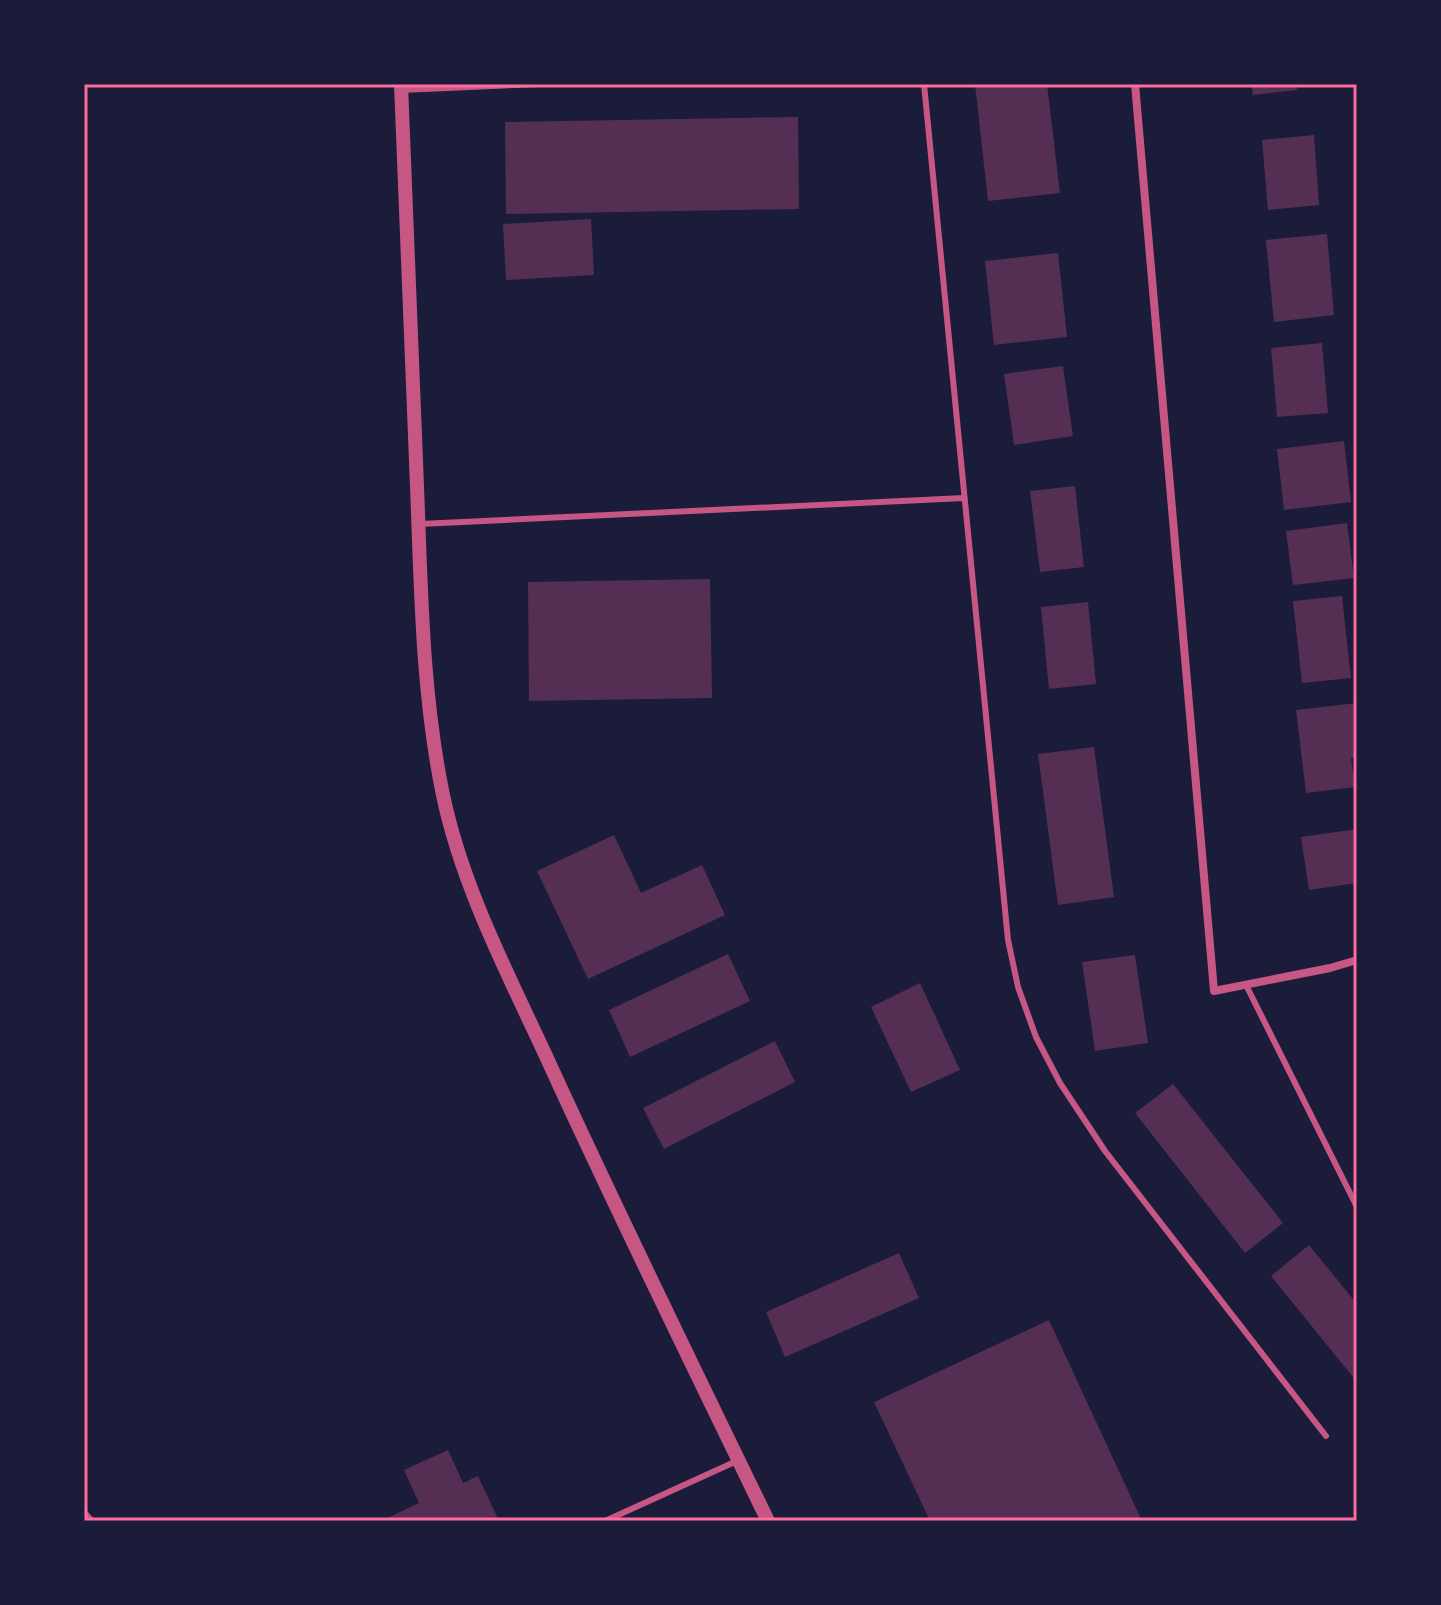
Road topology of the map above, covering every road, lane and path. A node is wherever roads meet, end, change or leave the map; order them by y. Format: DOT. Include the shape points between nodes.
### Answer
graph roads {
  1 [pos="538,84"];
  2 [pos="924,84"];
  3 [pos="1135,84"];
  4 [pos="401,87"];
  5 [pos="964,498"];
  6 [pos="418,524"];
  7 [pos="1357,960"];
  8 [pos="1246,985"];
  9 [pos="1357,1207"];
  10 [pos="1326,1436"];
  11 [pos="739,1460"];
  12 [pos="84,1512"];
  13 [pos="92,1521"];
  14 [pos="605,1521"];
  15 [pos="768,1521"];
  1 -- 4 [label="lane"];
  2 -- 5 [label="lane"];
  3 -- 8 [label="street" via="1214,991"];
  4 -- 6 [label="street"];
  5 -- 6 [label="lane"];
  5 -- 10 [label="lane" via="1008,940 1036,1037 1105,1151"];
  6 -- 11 [label="street" via="426,673 443,796 457,846 557,1081"];
  7 -- 8 [label="street"];
  8 -- 9 [label="lane"];
  11 -- 14 [label="lane"];
  11 -- 15 [label="street"];
  12 -- 13 [label="lane"];
}
